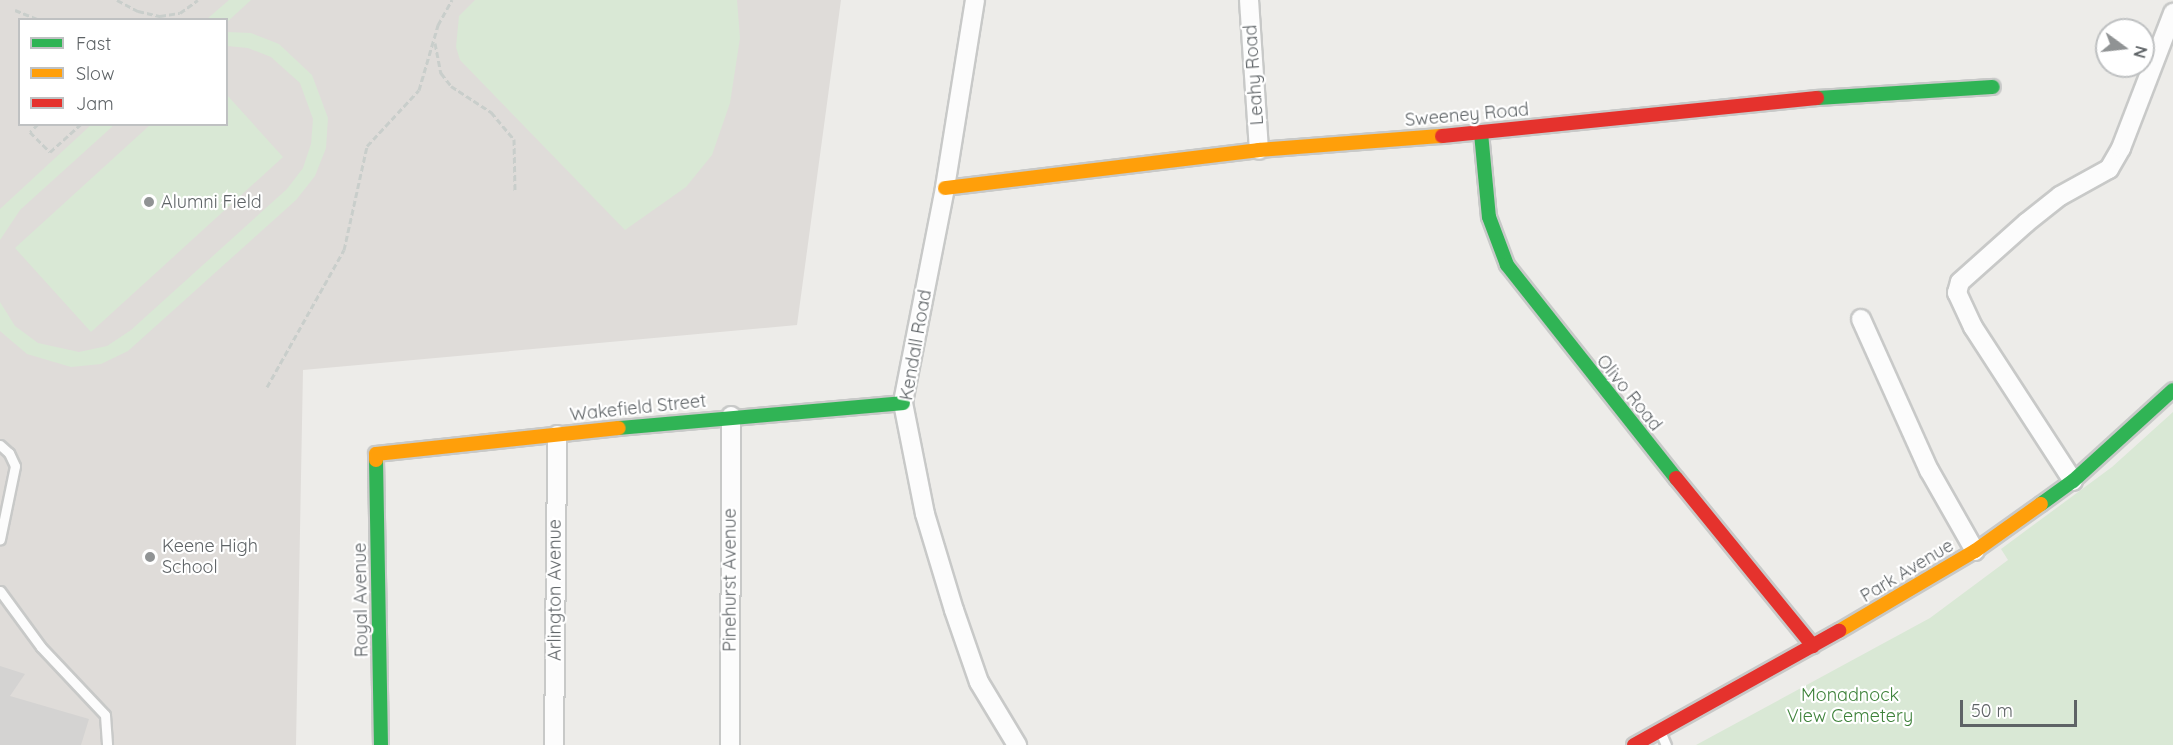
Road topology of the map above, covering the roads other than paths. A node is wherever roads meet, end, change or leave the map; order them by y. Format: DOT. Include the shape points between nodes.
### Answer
graph roads {
  1 [pos="975,0"];
  2 [pos="1249,0"];
  3 [pos="2173,13"];
  4 [pos="1993,87"];
  5 [pos="1480,133"];
  6 [pos="1260,150"];
  7 [pos="945,188"];
  8 [pos="1861,319"];
  9 [pos="2173,390"];
  10 [pos="903,403"];
  11 [pos="731,416"];
  12 [pos="556,435"];
  13 [pos="0,445"];
  14 [pos="376,454"];
  15 [pos="2073,481"];
  16 [pos="0,539"];
  17 [pos="1975,551"];
  18 [pos="0,591"];
  19 [pos="1813,646"];
  20 [pos="1660,730"];
  21 [pos="107,745"];
  22 [pos="381,745"];
  23 [pos="554,745"];
  24 [pos="730,745"];
  25 [pos="1017,745"];
  26 [pos="1634,745"];
  27 [pos="1666,745"];
  1 -- 7 [label="street, Kendall Road"];
  2 -- 6 [label="street, Leahy Road"];
  3 -- 15 [label="street" via="2121,148 2109,169 2060,196 2026,223 1960,282 1957,293 1973,327"];
  4 -- 5 [label="street, Sweeney Road" via="1884,91"];
  5 -- 6 [label="street, Sweeney Road"];
  5 -- 19 [label="street, Olivo Road" via="1489,217 1508,265 1621,412"];
  6 -- 7 [label="street, Sweeney Road"];
  7 -- 10 [label="street, Kendall Road"];
  8 -- 17 [label="street" via="1913,439"];
  9 -- 15 [label="street, Park Avenue"];
  10 -- 11 [label="street, Wakefield Street"];
  10 -- 25 [label="street, Kendall Road" via="925,514 954,610 979,682"];
  11 -- 12 [label="street, Wakefield Street"];
  11 -- 24 [label="street, Pinehurst Avenue"];
  12 -- 14 [label="street, Wakefield Street"];
  12 -- 23 [label="street, Arlington Avenue"];
  13 -- 16 [label="lane" via="15,466"];
  14 -- 22 [label="street, Royal Avenue"];
  15 -- 17 [label="street, Park Avenue"];
  17 -- 19 [label="street, Park Avenue"];
  18 -- 21 [label="lane" via="41,647 105,715"];
  19 -- 20 [label="street, Park Avenue"];
  20 -- 26 [label="street, Park Avenue"];
  20 -- 27 [label="lane"];
}
